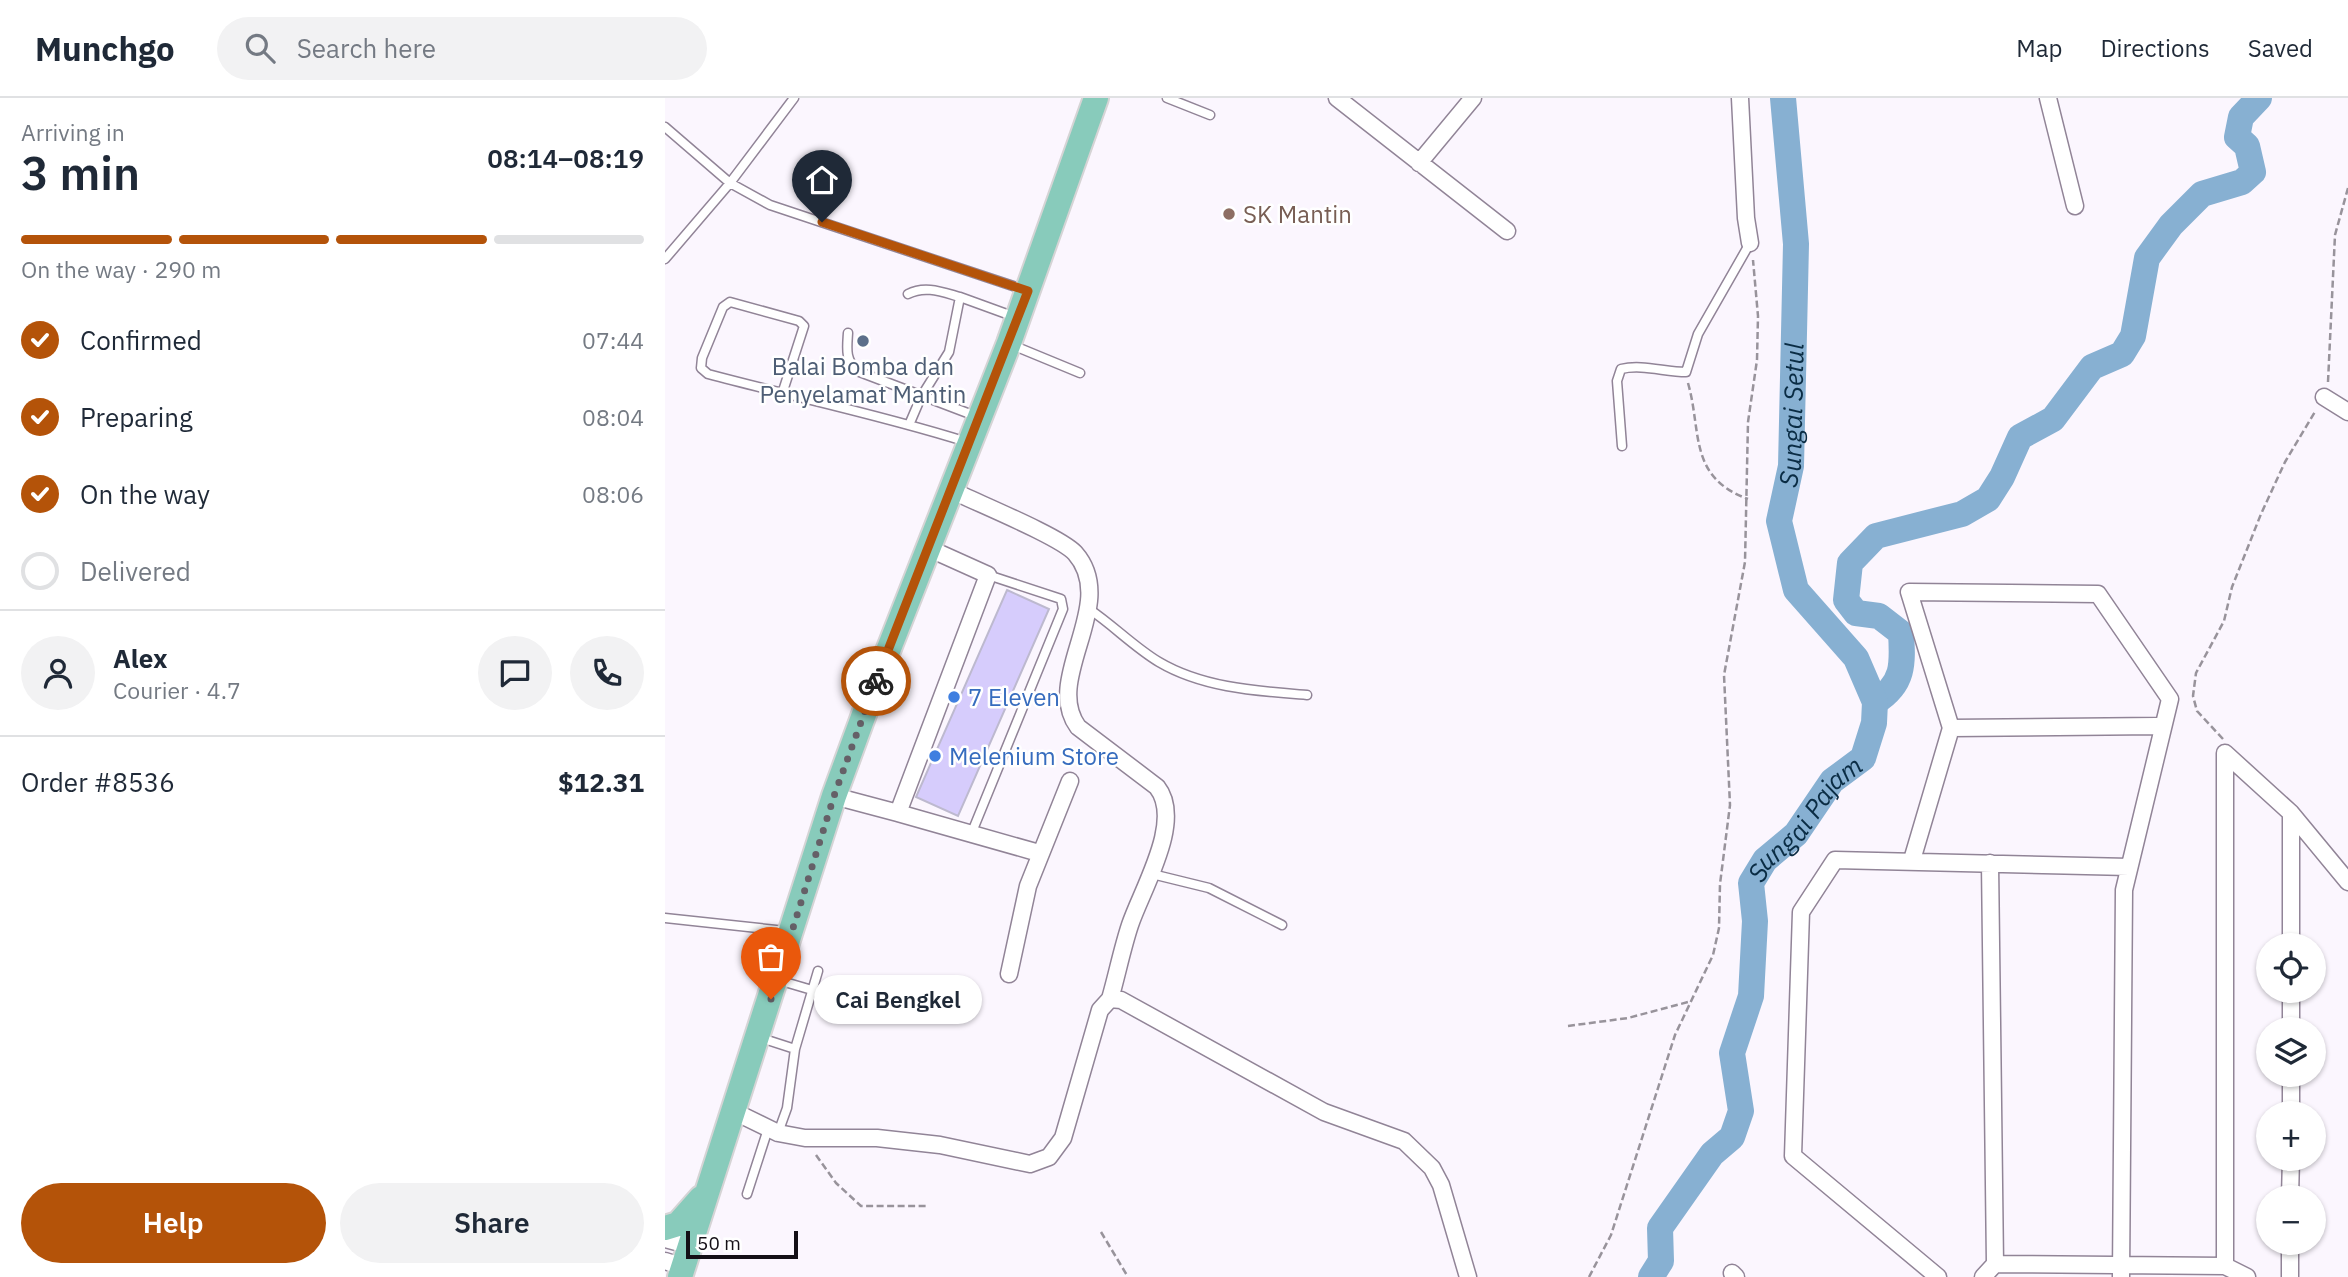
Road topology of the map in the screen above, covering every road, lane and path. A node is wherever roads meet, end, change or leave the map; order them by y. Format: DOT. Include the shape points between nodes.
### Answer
graph roads {
  1 [pos="794,98"];
  2 [pos="1096,98"];
  3 [pos="1167,98"];
  4 [pos="1337,98"];
  5 [pos="1473,98"];
  6 [pos="1741,98"];
  7 [pos="2047,98"];
  8 [pos="1210,115"];
  9 [pos="665,127"];
  10 [pos="1419,163"];
  11 [pos="730,183"];
  12 [pos="2348,188"];
  13 [pos="2075,206"];
  14 [pos="1507,231"];
  15 [pos="1750,243"];
  16 [pos="665,259"];
  17 [pos="1028,291"];
  18 [pos="908,294"];
  19 [pos="960,297"];
  20 [pos="1018,318"];
  21 [pos="848,333"];
  22 [pos="1009,343"];
  23 [pos="1686,372"];
  24 [pos="1080,373"];
  25 [pos="782,394"];
  26 [pos="921,397"];
  27 [pos="2324,397"];
  28 [pos="2348,412"];
  29 [pos="980,418"];
  30 [pos="909,425"];
  31 [pos="970,443"];
  32 [pos="1622,446"];
  33 [pos="951,490"];
  34 [pos="1748,499"];
  35 [pos="927,548"];
  36 [pos="988,575"];
  37 [pos="1089,609"];
  38 [pos="1307,695"];
  39 [pos="2157,726"];
  40 [pos="1951,729"];
  41 [pos="2225,753"];
  42 [pos="1070,781"];
  43 [pos="834,796"];
  44 [pos="898,813"];
  45 [pos="2291,813"];
  46 [pos="972,832"];
  47 [pos="1039,853"];
  48 [pos="1912,860"];
  49 [pos="1990,863"];
  50 [pos="2129,867"];
  51 [pos="1152,874"];
  52 [pos="2348,882"];
  53 [pos="665,918"];
  54 [pos="1282,925"];
  55 [pos="793,932"];
  56 [pos="2291,933"];
  57 [pos="818,971"];
  58 [pos="1009,974"];
  59 [pos="778,979"];
  60 [pos="812,990"];
  61 [pos="1110,999"];
  62 [pos="1688,1002"];
  63 [pos="1568,1026"];
  64 [pos="759,1038"];
  65 [pos="795,1049"];
  66 [pos="734,1112"];
  67 [pos="773,1131"];
  68 [pos="805,1138"];
  69 [pos="707,1194"];
  70 [pos="747,1194"];
  71 [pos="929,1206"];
  72 [pos="665,1228"];
  73 [pos="1101,1232"];
  74 [pos="665,1239"];
  75 [pos="2290,1255"];
  76 [pos="680,1263"];
  77 [pos="1995,1264"];
  78 [pos="2225,1266"];
  79 [pos="2121,1271"];
  80 [pos="1128,1277"];
  81 [pos="1468,1277"];
  82 [pos="1589,1277"];
  83 [pos="1938,1277"];
  84 [pos="1983,1277"];
  85 [pos="2247,1277"];
  86 [pos="2290,1277"];
  1 -- 11 [label="lane"];
  2 -- 17 [label="main road"];
  3 -- 8 [label="lane"];
  4 -- 10 [label="street"];
  5 -- 10 [label="street"];
  6 -- 15 [label="street"];
  7 -- 13 [label="street"];
  9 -- 11 [label="lane"];
  10 -- 14 [label="street"];
  11 -- 16 [label="lane"];
  11 -- 17 [label="lane" via="770,205"];
  12 -- 27 [label="path" via="2335,235 2331,368"];
  15 -- 23 [label="lane" via="1698,334"];
  15 -- 34 [label="path" via="1758,316 1748,422"];
  17 -- 20 [label="main road"];
  18 -- 19 [label="lane" via="931,289"];
  19 -- 20 [label="lane"];
  19 -- 26 [label="lane" via="950,352"];
  20 -- 22 [label="main road"];
  21 -- 26 [label="lane" via="849,363 857,371"];
  22 -- 24 [label="lane"];
  22 -- 29 [label="main road"];
  23 -- 32 [label="lane" via="1635,365 1621,369"];
  23 -- 34 [label="path" via="1698,452 1709,473"];
  25 -- 25 [label="lane" via="708,374 701,368 723,307 730,302 804,326"];
  25 -- 30 [label="lane"];
  26 -- 29 [label="lane"];
  26 -- 30 [label="lane"];
  27 -- 28 [label="street"];
  27 -- 41 [label="path" via="2280,472 2232,587 2224,621 2196,673 2194,704 2222,737"];
  29 -- 31 [label="main road"];
  30 -- 31 [label="lane"];
  31 -- 33 [label="main road"];
  33 -- 35 [label="main road"];
  33 -- 37 [label="street" via="1074,553 1083,568"];
  34 -- 62 [label="path" via="1745,562 1724,675 1730,805 1719,928 1713,955"];
  35 -- 36 [label="street"];
  35 -- 43 [label="main road"];
  36 -- 44 [label="street"];
  36 -- 46 [label="lane" via="1061,599 1063,609"];
  37 -- 38 [label="lane" via="1160,663 1189,675 1254,691"];
  37 -- 51 [label="street" via="1068,683 1070,715 1078,727 1166,797 1168,811"];
  39 -- 40 [label="street"];
  40 -- 48 [label="street"];
  40 -- 50 [label="street" via="1909,592 2098,594 2170,699"];
  41 -- 45 [label="street"];
  41 -- 78 [label="street"];
  42 -- 47 [label="street"];
  43 -- 44 [label="street"];
  43 -- 55 [label="main road"];
  44 -- 46 [label="street"];
  45 -- 52 [label="street"];
  45 -- 56 [label="street"];
  46 -- 47 [label="street"];
  47 -- 58 [label="street" via="1015,933"];
  48 -- 49 [label="street"];
  48 -- 83 [label="street" via="1835,860 1801,912 1793,1156"];
  49 -- 50 [label="street"];
  49 -- 77 [label="street"];
  50 -- 79 [label="street" via="2124,890"];
  51 -- 54 [label="lane" via="1209,888"];
  51 -- 61 [label="street" via="1130,926"];
  53 -- 55 [label="lane"];
  55 -- 59 [label="main road"];
  57 -- 60 [label="lane"];
  59 -- 60 [label="lane"];
  59 -- 64 [label="main road"];
  60 -- 65 [label="lane"];
  61 -- 68 [label="street" via="1100,1010 1063,1138 1049,1157 1030,1164 940,1145 877,1138"];
  61 -- 81 [label="street" via="1121,1000 1324,1112 1404,1141 1432,1168 1441,1185"];
  62 -- 63 [label="path" via="1628,1018"];
  62 -- 82 [label="path" via="1611,1235"];
  64 -- 65 [label="lane"];
  64 -- 66 [label="main road"];
  65 -- 67 [label="lane" via="787,1108"];
  66 -- 67 [label="street"];
  66 -- 69 [label="main road"];
  67 -- 68 [label="street"];
  67 -- 70 [label="lane"];
  68 -- 71 [label="path" via="836,1183 862,1206"];
  69 -- 72 [label="main road" via="678,1224"];
  69 -- 76 [label="main road"];
  73 -- 80 [label="path"];
  74 -- 76 [label="street"];
  75 -- 86 [label="street"];
  77 -- 79 [label="street"];
  77 -- 84 [label="street"];
  78 -- 79 [label="street"];
  78 -- 85 [label="street"];
}
